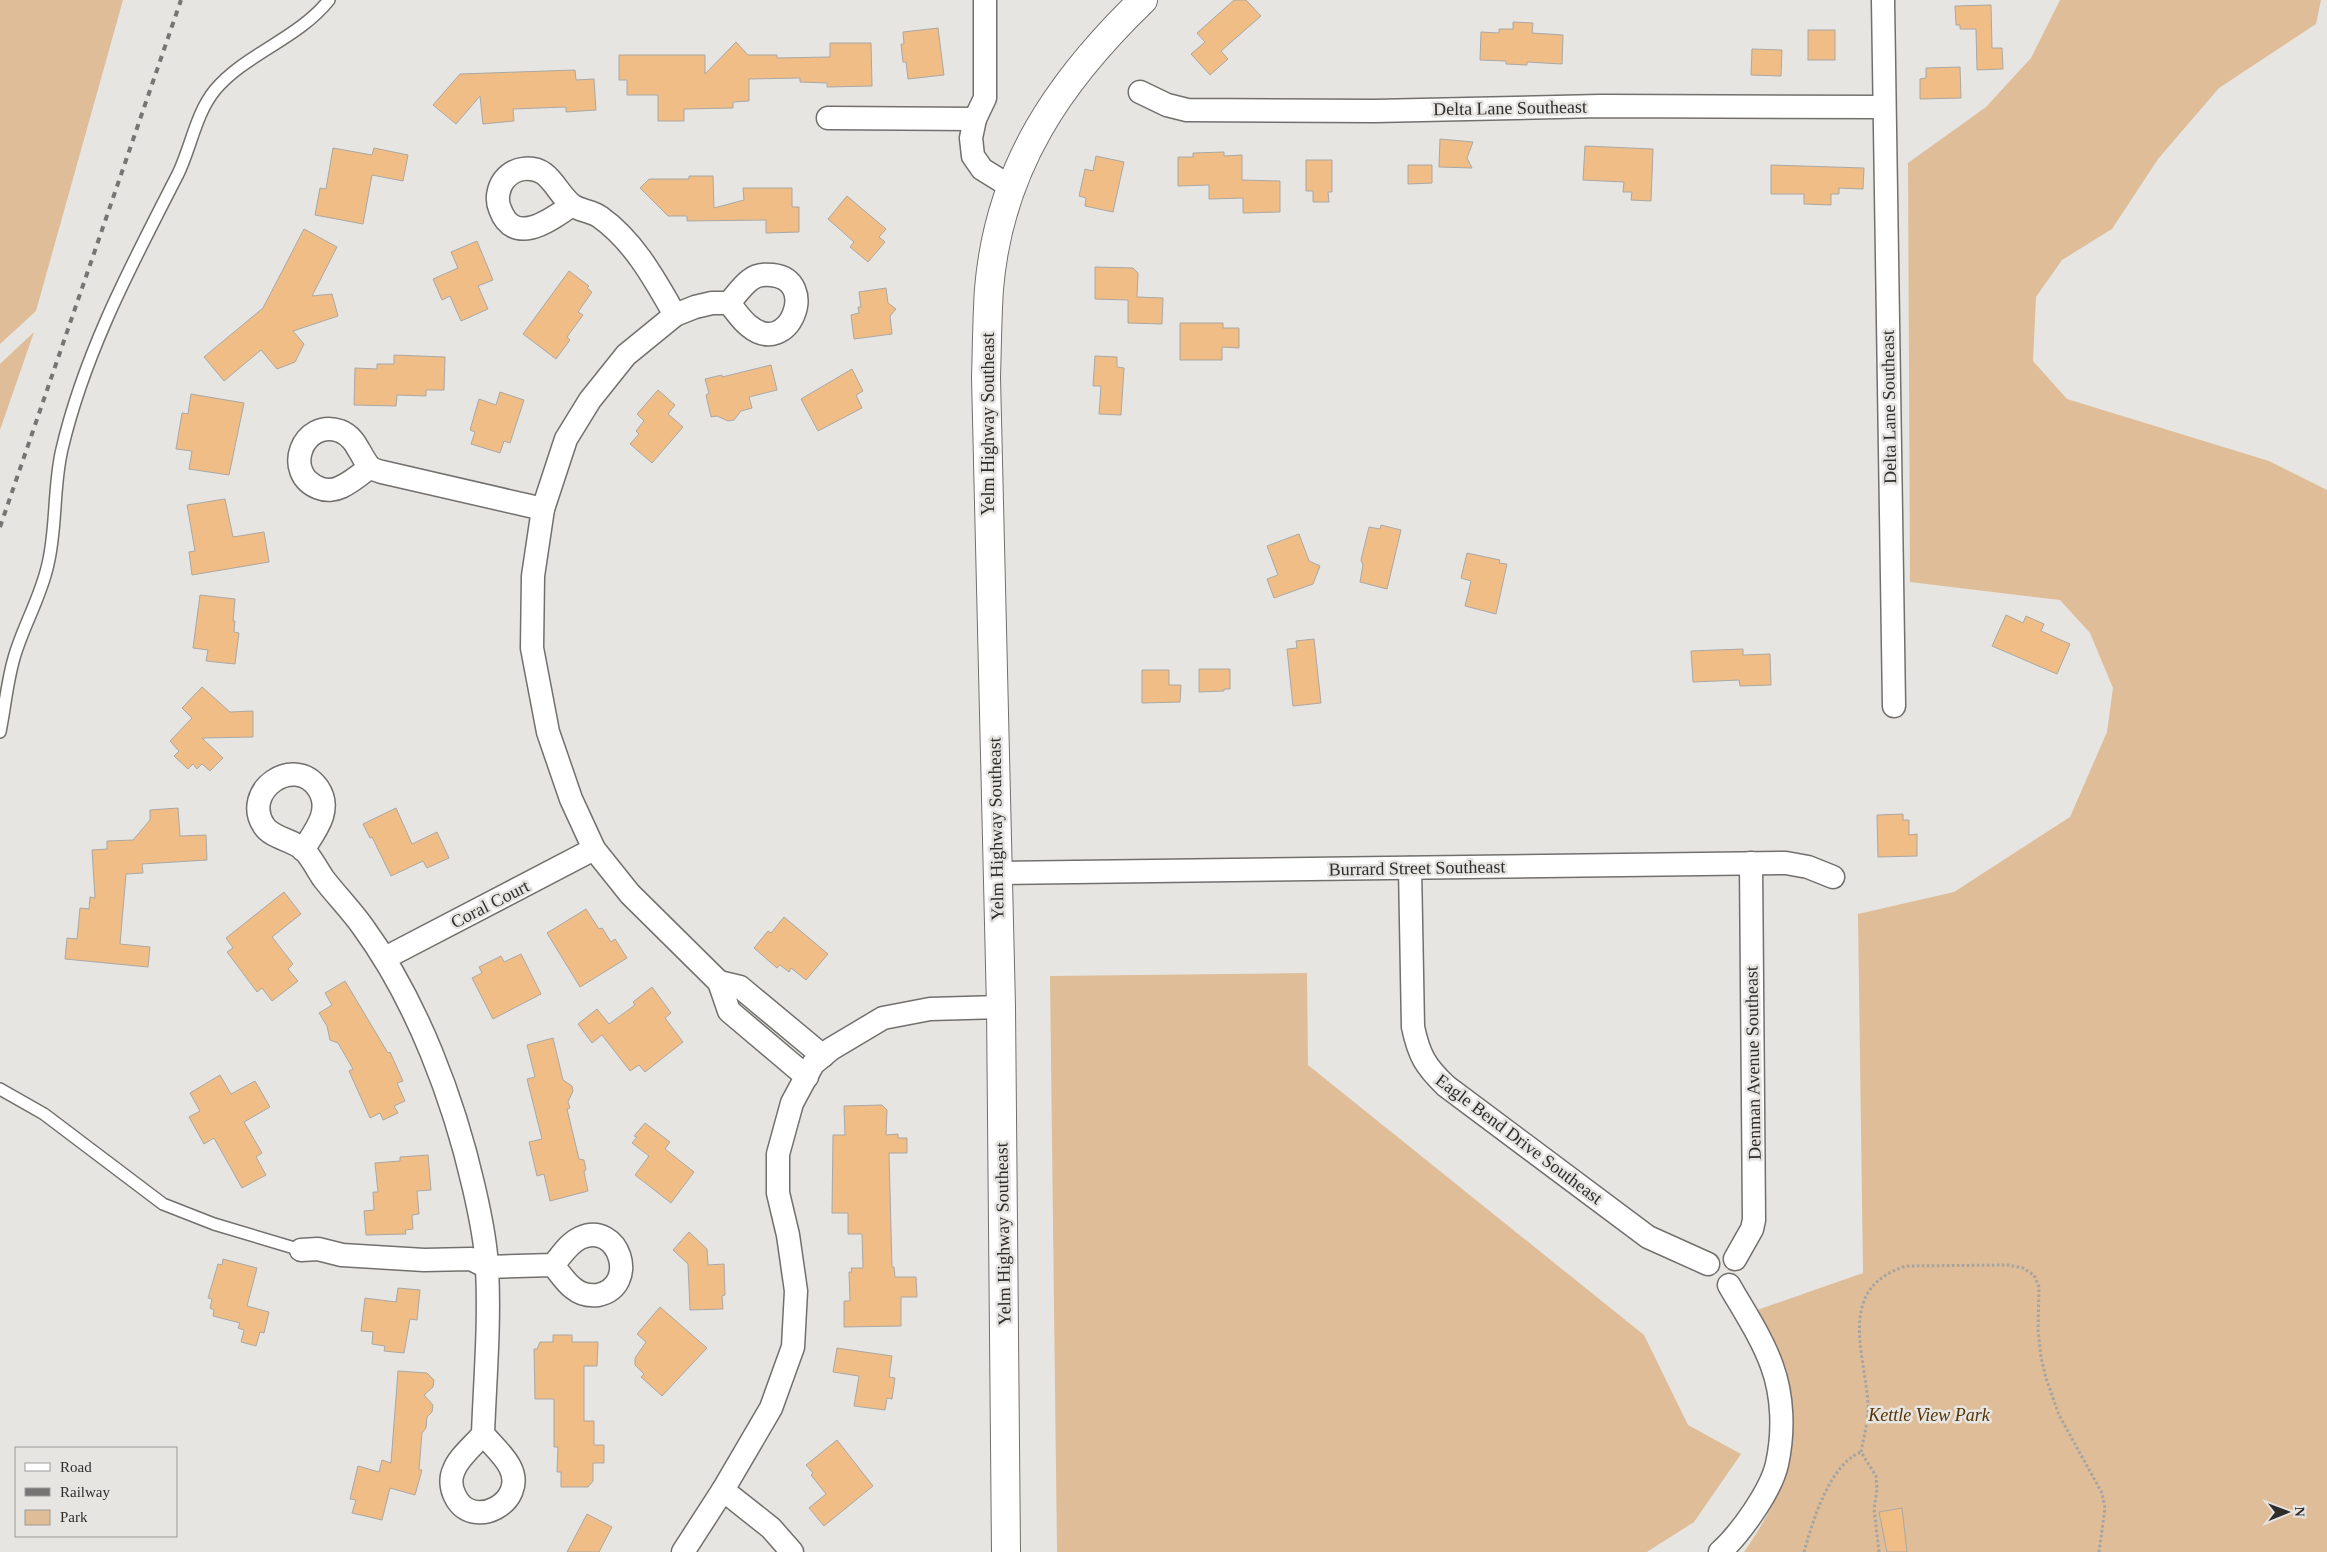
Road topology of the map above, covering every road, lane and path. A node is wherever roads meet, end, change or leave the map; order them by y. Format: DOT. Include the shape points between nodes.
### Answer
graph roads {
  1 [pos="329,0"];
  2 [pos="985,0"];
  3 [pos="1143,0"];
  4 [pos="1883,0"];
  5 [pos="1140,92"];
  6 [pos="1884,107"];
  7 [pos="828,118"];
  8 [pos="975,119"];
  9 [pos="1011,187"];
  10 [pos="572,205"];
  11 [pos="729,303"];
  12 [pos="675,316"];
  13 [pos="370,467"];
  14 [pos="543,509"];
  15 [pos="1894,706"];
  16 [pos="0,732"];
  17 [pos="594,849"];
  18 [pos="304,850"];
  19 [pos="1751,863"];
  20 [pos="1410,868"];
  21 [pos="998,873"];
  22 [pos="1833,878"];
  23 [pos="385,958"];
  24 [pos="719,982"];
  25 [pos="1001,1007"];
  26 [pos="823,1056"];
  27 [pos="807,1077"];
  28 [pos="0,1089"];
  29 [pos="301,1250"];
  30 [pos="1735,1259"];
  31 [pos="1708,1264"];
  32 [pos="553,1265"];
  33 [pos="487,1267"];
  34 [pos="1729,1286"];
  35 [pos="483,1434"];
  36 [pos="1860,1452"];
  37 [pos="724,1490"];
  38 [pos="683,1552"];
  39 [pos="792,1552"];
  40 [pos="1006,1552"];
  41 [pos="1720,1552"];
  42 [pos="1804,1552"];
  43 [pos="1879,1552"];
  44 [pos="2099,1552"];
  1 -- 16 [label="lane" via="307,22 236,71 215,91 202,113 180,170 114,301 76,398 62,447 48,567 14,658"];
  2 -- 8 [label="street" via="985,98"];
  3 -- 9 [label="main road, Yelm Highway Southeast" via="1105,37 1067,83 1024,154"];
  4 -- 6 [label="street, Delta Lane Southeast"];
  5 -- 6 [label="street, Delta Lane Southeast" via="1187,110"];
  6 -- 15 [label="street, Delta Lane Southeast"];
  7 -- 8 [label="street"];
  8 -- 9 [label="street" via="971,138 974,156 982,169"];
  9 -- 21 [label="main road, Yelm Highway Southeast" via="998,233 989,289 986,377"];
  10 -- 12 [label="street" via="599,216 624,239 654,278"];
  11 -- 12 [label="street" via="695,307"];
  12 -- 14 [label="street" via="626,355 590,400 566,440"];
  13 -- 14 [label="street"];
  14 -- 17 [label="street" via="533,576 532,648 548,732 571,799"];
  17 -- 23 [label="street, Coral Court"];
  17 -- 24 [label="street" via="630,894"];
  18 -- 23 [label="street"];
  19 -- 20 [label="street, Burrard Street Southeast"];
  19 -- 22 [label="street, Burrard Street Southeast" via="1798,865"];
  19 -- 30 [label="street, Denman Avenue Southeast" via="1754,1220"];
  20 -- 21 [label="street, Burrard Street Southeast"];
  20 -- 31 [label="street, Eagle Bend Drive Southeast" via="1413,1027 1417,1046 1428,1069 1446,1086 1648,1237"];
  21 -- 25 [label="main road, Yelm Highway Southeast"];
  23 -- 33 [label="street" via="447,1090 480,1212"];
  24 -- 26 [label="street" via="740,987"];
  24 -- 27 [label="street" via="729,1011"];
  25 -- 26 [label="street" via="930,1010 882,1018"];
  25 -- 40 [label="main road, Yelm Highway Southeast"];
  26 -- 27 [label="street"];
  27 -- 37 [label="street" via="792,1103 778,1154 778,1194 796,1291 793,1347 771,1408"];
  28 -- 29 [label="lane" via="44,1114 163,1204 214,1224"];
  29 -- 33 [label="street" via="424,1260 471,1258"];
  30 -- 31 [label="street" via="1724,1254 1712,1258"];
  30 -- 34 [label="street" via="1740,1271"];
  31 -- 34 [label="street" via="1711,1282"];
  32 -- 33 [label="street"];
  33 -- 35 [label="street"];
  34 -- 41 [label="street" via="1772,1365 1779,1387 1781,1424 1777,1465 1750,1518"];
  36 -- 42 [label="path" via="1843,1464 1826,1490"];
  36 -- 43 [label="path" via="1876,1476 1874,1509"];
  36 -- 44 [label="path" via="1867,1427 1868,1404 1858,1318 1866,1296 1877,1281 1890,1271 1906,1266 2008,1265 2023,1268 2034,1275 2039,1287 2041,1358 2052,1397 2059,1416 2102,1493 2105,1508"];
  37 -- 38 [label="street"];
  37 -- 39 [label="street" via="771,1528"];
}
